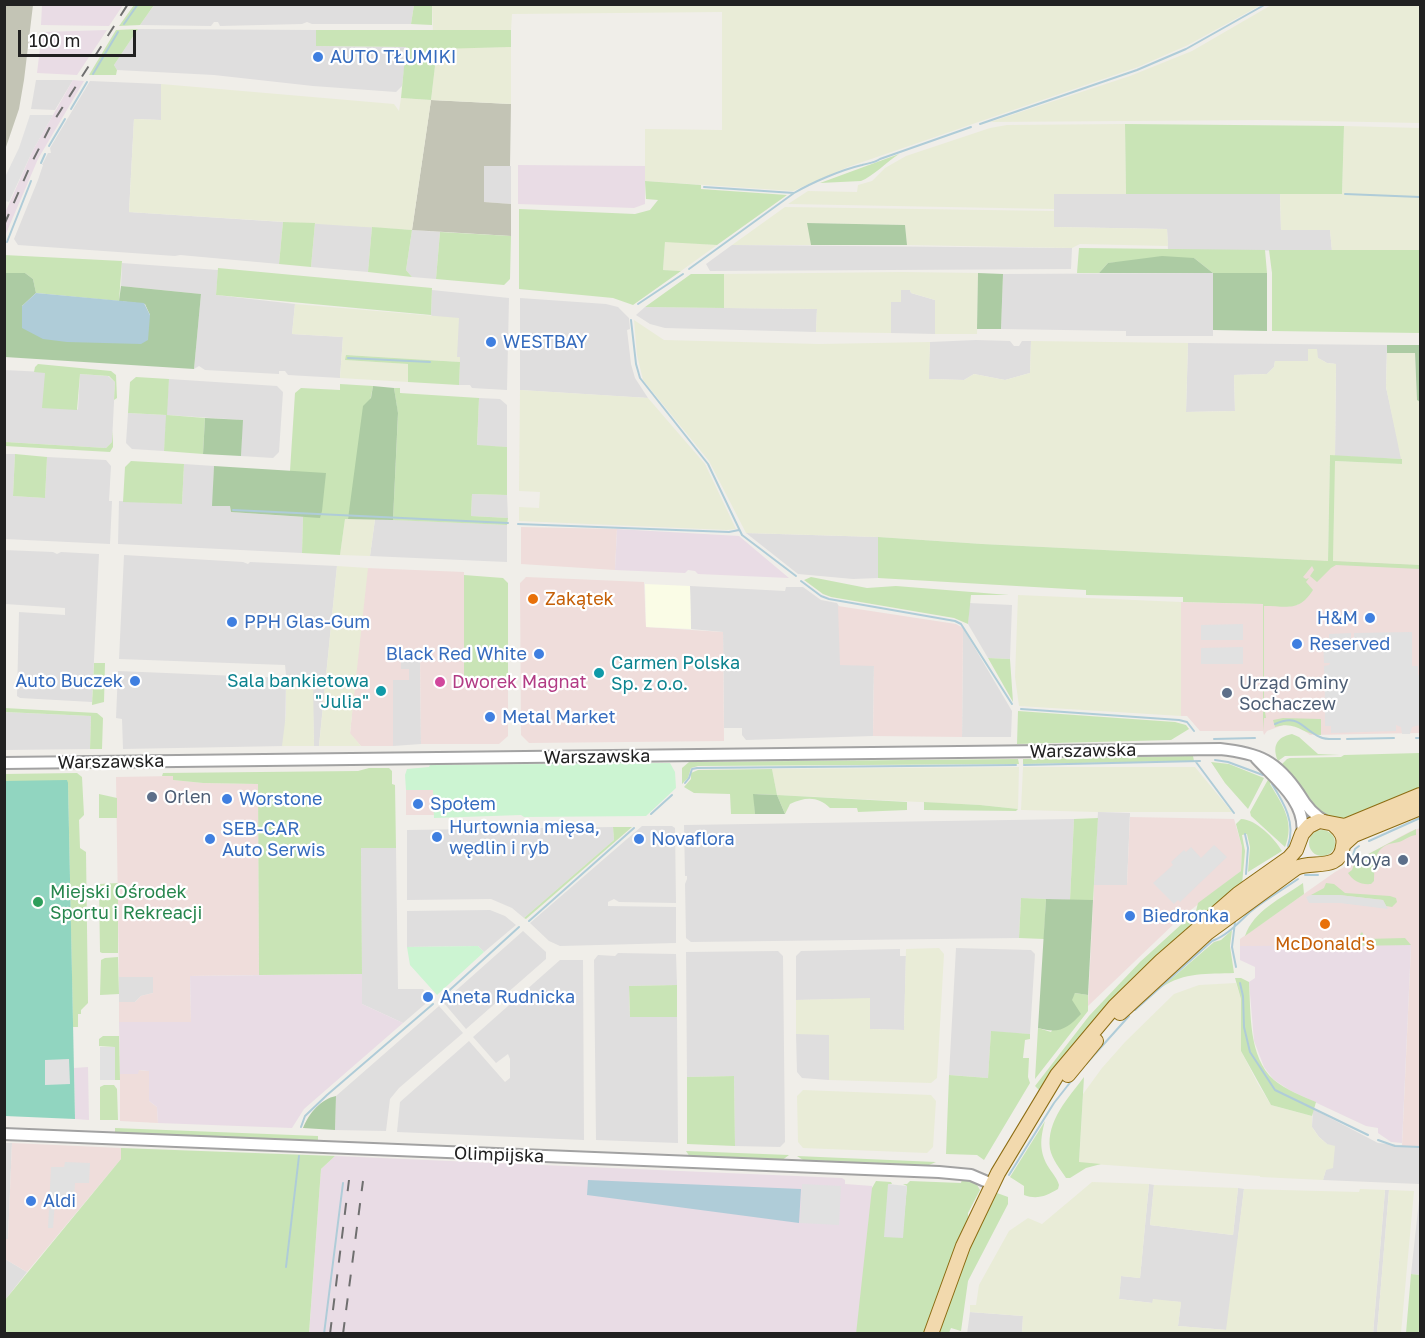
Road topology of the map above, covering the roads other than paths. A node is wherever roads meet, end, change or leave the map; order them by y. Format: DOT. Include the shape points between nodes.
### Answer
graph roads {
  1 [pos="1256,758"];
  2 [pos="4,763"];
  3 [pos="1420,795"];
  4 [pos="1420,808"];
  5 [pos="1330,823"];
  6 [pos="1301,838"];
  7 [pos="1344,844"];
  8 [pos="1316,864"];
  9 [pos="1045,1098"];
  10 [pos="4,1134"];
  11 [pos="992,1184"];
  12 [pos="931,1334"];
  1 -- 2 [label="street, Warszawska" via="1231,750 1190,750"];
  1 -- 5 [label="street, Warszawska" via="1277,766 1312,813"];
  1 -- 6 [label="street" via="1295,803 1302,819"];
  3 -- 5 [label="main road" via="1349,825"];
  4 -- 7 [label="main road" via="1354,835"];
  5 -- 6 [label="main road" via="1314,823"];
  5 -- 7 [label="main road" via="1342,833"];
  6 -- 8 [label="main road" via="1306,858"];
  6 -- 9 [label="main road" via="1289,858 1238,894 1136,984 1074,1052"];
  7 -- 8 [label="main road" via="1334,861"];
  8 -- 9 [label="main road" via="1296,868 1207,933 1124,1010"];
  9 -- 11 [label="main road"];
  10 -- 11 [label="street, Olimpijska" via="939,1172 971,1175"];
  11 -- 12 [label="main road" via="959,1254"];
}
